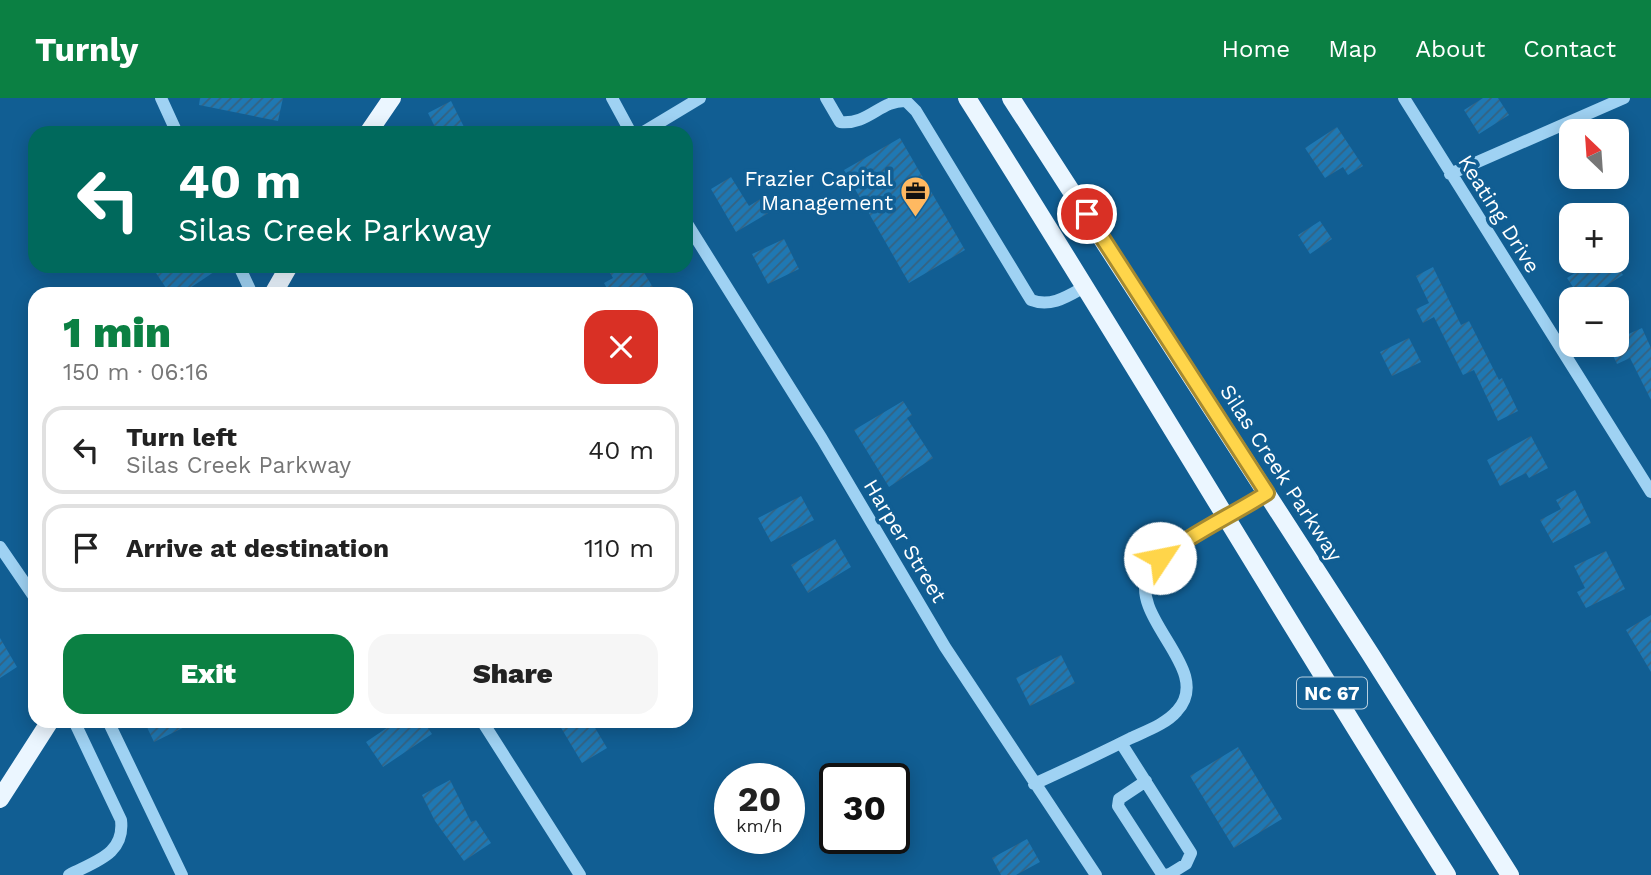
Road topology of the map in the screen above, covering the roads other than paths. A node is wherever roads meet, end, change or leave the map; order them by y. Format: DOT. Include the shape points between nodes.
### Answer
graph roads {
  1 [pos="161,98"];
  2 [pos="391,98"];
  3 [pos="612,98"];
  4 [pos="700,98"];
  5 [pos="825,98"];
  6 [pos="967,98"];
  7 [pos="1012,98"];
  8 [pos="1404,98"];
  9 [pos="1624,98"];
  10 [pos="174,126"];
  11 [pos="373,126"];
  12 [pos="627,126"];
  13 [pos="654,126"];
  14 [pos="1450,174"];
  15 [pos="693,233"];
  16 [pos="1086,286"];
  17 [pos="1651,492"];
  18 [pos="1267,493"];
  19 [pos="1225,519"];
  20 [pos="0,547"];
  21 [pos="28,588"];
  22 [pos="46,728"];
  23 [pos="77,728"];
  24 [pos="111,728"];
  25 [pos="486,728"];
  26 [pos="1121,743"];
  27 [pos="1146,781"];
  28 [pos="1034,784"];
  29 [pos="0,800"];
  30 [pos="69,875"];
  31 [pos="181,875"];
  32 [pos="580,875"];
  33 [pos="1096,875"];
  34 [pos="1168,875"];
  35 [pos="1447,875"];
  36 [pos="1510,875"];
  1 -- 10 [label="street"];
  2 -- 11 [label="main road"];
  3 -- 12 [label="street"];
  4 -- 13 [label="street"];
  5 -- 16 [label="street" via="840,122 855,123 897,100 906,100 1031,300 1040,304 1059,300"];
  6 -- 16 [label="main road, NC 67"];
  7 -- 18 [label="main road, Silas Creek Parkway / NC 67"];
  8 -- 14 [label="street, Keating Drive"];
  9 -- 14 [label="street"];
  14 -- 17 [label="street, Keating Drive"];
  15 -- 28 [label="street, Harper Street"];
  16 -- 19 [label="main road, NC 67"];
  18 -- 19 [label="street"];
  18 -- 36 [label="main road, Silas Creek Parkway / NC 67"];
  19 -- 26 [label="street" via="1180,542 1147,574 1150,612 1179,661 1186,695 1178,711"];
  19 -- 35 [label="main road, NC 67"];
  20 -- 21 [label="street"];
  22 -- 29 [label="main road"];
  23 -- 30 [label="street" via="121,820 123,835 114,849"];
  24 -- 31 [label="street"];
  25 -- 32 [label="street"];
  26 -- 27 [label="street"];
  26 -- 28 [label="street"];
  27 -- 34 [label="street" via="1191,853 1186,864"];
  27 -- 34 [label="street" via="1119,800 1118,806 1162,874"];
  28 -- 33 [label="street, Harper Street"];
}
